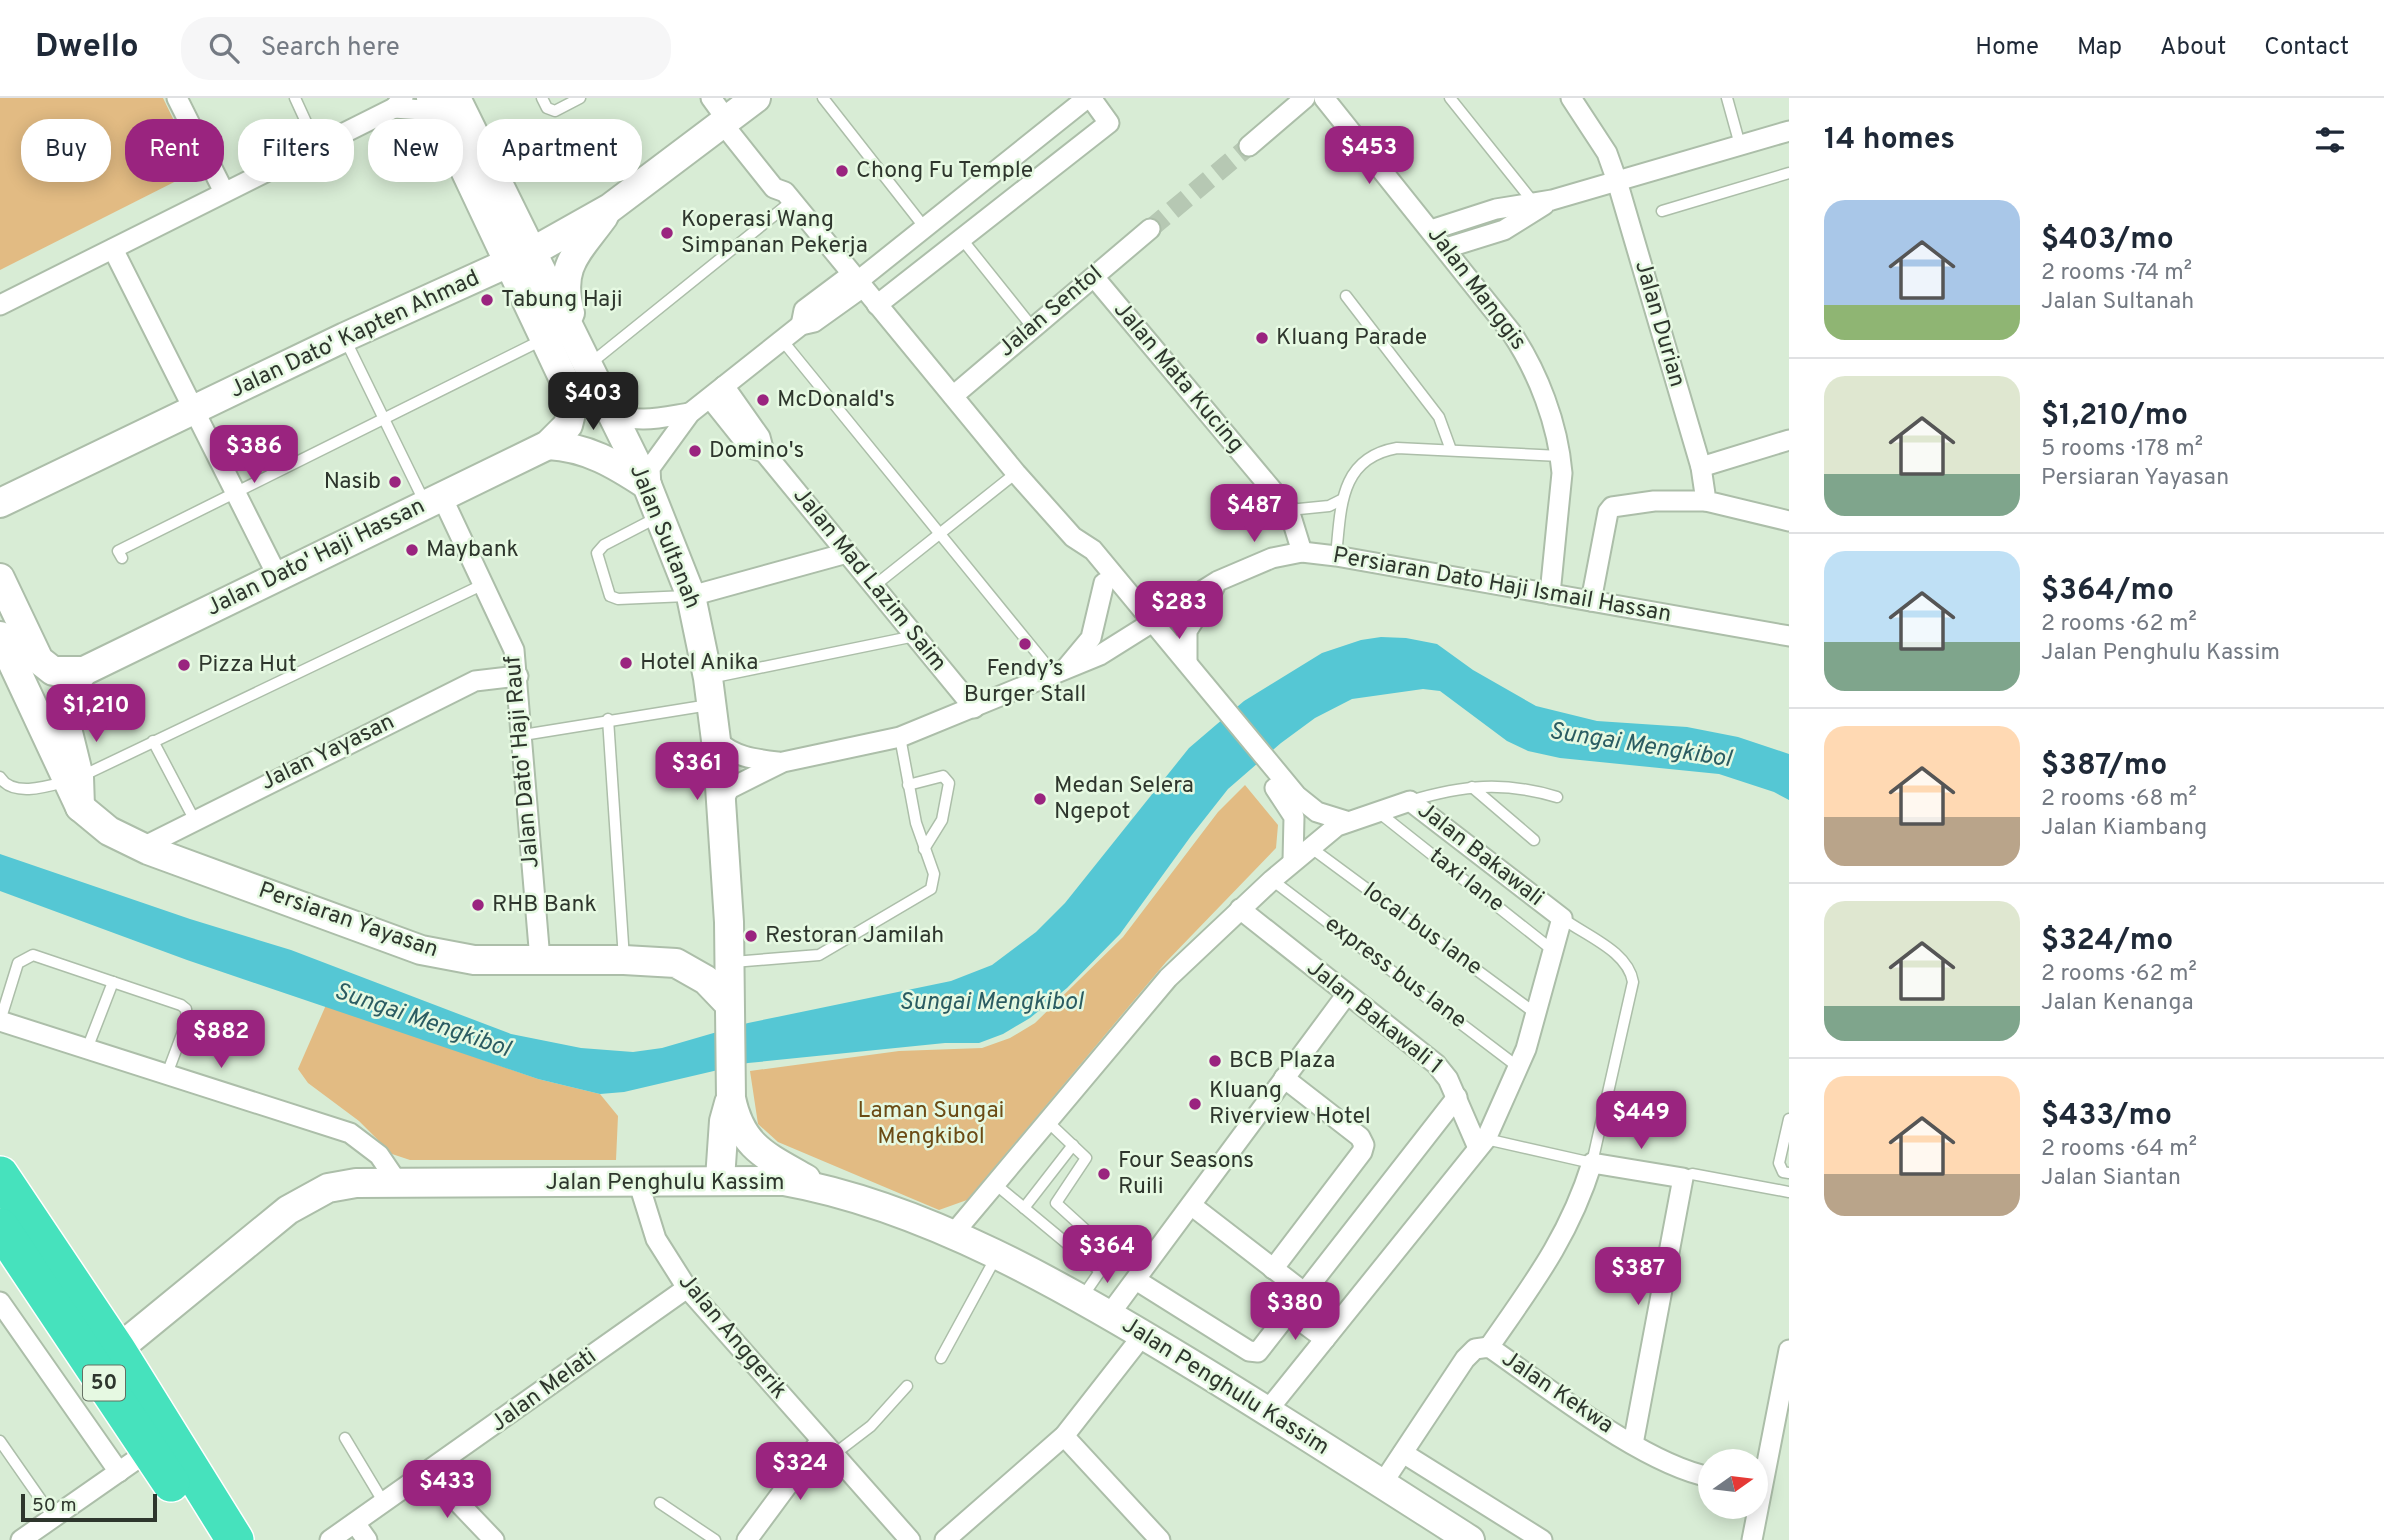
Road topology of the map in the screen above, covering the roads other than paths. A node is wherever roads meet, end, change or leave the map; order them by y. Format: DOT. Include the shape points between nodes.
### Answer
graph roads {
  1 [pos="177,98"];
  2 [pos="295,98"];
  3 [pos="541,98"];
  4 [pos="580,98"];
  5 [pos="756,98"];
  6 [pos="824,98"];
  7 [pos="1089,98"];
  8 [pos="1305,98"];
  9 [pos="1324,98"];
  10 [pos="1450,98"];
  11 [pos="1571,98"];
  12 [pos="1727,98"];
  13 [pos="445,102"];
  14 [pos="398,103"];
  15 [pos="724,115"];
  16 [pos="305,119"];
  17 [pos="354,126"];
  18 [pos="1789,131"];
  19 [pos="1741,145"];
  20 [pos="1249,146"];
  21 [pos="1789,173"];
  22 [pos="1617,181"];
  23 [pos="244,182"];
  24 [pos="224,192"];
  25 [pos="788,196"];
  26 [pos="1543,201"];
  27 [pos="610,208"];
  28 [pos="1662,212"];
  29 [pos="925,228"];
  30 [pos="1150,229"];
  31 [pos="1431,230"];
  32 [pos="961,239"];
  33 [pos="1446,248"];
  34 [pos="113,249"];
  35 [pos="520,258"];
  36 [pos="1094,277"];
  37 [pos="858,281"];
  38 [pos="1346,296"];
  39 [pos="877,304"];
  40 [pos="0,305"];
  41 [pos="1033,328"];
  42 [pos="345,337"];
  43 [pos="546,338"];
  44 [pos="782,340"];
  45 [pos="584,359"];
  46 [pos="717,392"];
  47 [pos="953,396"];
  48 [pos="194,411"];
  49 [pos="611,412"];
  50 [pos="690,413"];
  51 [pos="383,420"];
  52 [pos="1789,440"];
  53 [pos="548,445"];
  54 [pos="1451,450"];
  55 [pos="1561,456"];
  56 [pos="1701,467"];
  57 [pos="1016,473"];
  58 [pos="236,494"];
  59 [pos="653,500"];
  60 [pos="1341,500"];
  61 [pos="434,501"];
  62 [pos="1706,501"];
  63 [pos="4,504"];
  64 [pos="1289,510"];
  65 [pos="1789,521"];
  66 [pos="939,536"];
  67 [pos="1073,537"];
  68 [pos="1302,552"];
  69 [pos="847,553"];
  70 [pos="1336,556"];
  71 [pos="121,558"];
  72 [pos="278,577"];
  73 [pos="0,578"];
  74 [pos="1218,581"];
  75 [pos="1104,583"];
  76 [pos="484,584"];
  77 [pos="874,586"];
  78 [pos="1550,594"];
  79 [pos="691,596"];
  80 [pos="1591,601"];
  81 [pos="1148,626"];
  82 [pos="0,636"];
  83 [pos="915,636"];
  84 [pos="1789,636"];
  85 [pos="1188,670"];
  86 [pos="84,671"];
  87 [pos="1060,672"];
  88 [pos="518,676"];
  89 [pos="709,692"];
  90 [pos="974,708"];
  91 [pos="608,719"];
  92 [pos="523,735"];
  93 [pos="901,737"];
  94 [pos="716,740"];
  95 [pos="153,741"];
  96 [pos="783,762"];
  97 [pos="0,777"];
  98 [pos="74,779"];
  99 [pos="908,785"];
  100 [pos="1472,788"];
  101 [pos="1557,797"];
  102 [pos="1292,800"];
  103 [pos="1410,801"];
  104 [pos="722,803"];
  105 [pos="1377,811"];
  106 [pos="194,819"];
  107 [pos="1346,821"];
  108 [pos="1534,841"];
  109 [pos="143,847"];
  110 [pos="1309,847"];
  111 [pos="924,849"];
  112 [pos="1293,861"];
  113 [pos="1272,880"];
  114 [pos="1240,909"];
  115 [pos="1562,918"];
  116 [pos="729,922"];
  117 [pos="1555,952"];
  118 [pos="540,960"];
  119 [pos="624,960"];
  120 [pos="729,962"];
  121 [pos="676,963"];
  122 [pos="113,982"];
  123 [pos="1347,994"];
  124 [pos="729,1004"];
  125 [pos="1535,1013"];
  126 [pos="0,1021"];
  127 [pos="87,1049"];
  128 [pos="1518,1067"];
  129 [pos="167,1074"];
  130 [pos="1284,1078"];
  131 [pos="1457,1097"];
  132 [pos="731,1098"];
  133 [pos="1789,1119"];
  134 [pos="1047,1120"];
  135 [pos="1482,1144"];
  136 [pos="1073,1145"];
  137 [pos="1592,1163"];
  138 [pos="1789,1173"];
  139 [pos="0,1175"];
  140 [pos="1683,1178"];
  141 [pos="720,1179"];
  142 [pos="638,1181"];
  143 [pos="398,1183"];
  144 [pos="994,1183"];
  145 [pos="820,1188"];
  146 [pos="1789,1192"];
  147 [pos="1191,1205"];
  148 [pos="1024,1208"];
  149 [pos="0,1227"];
  150 [pos="953,1234"];
  151 [pos="996,1256"];
  152 [pos="1273,1269"];
  153 [pos="1100,1271"];
  154 [pos="1136,1280"];
  155 [pos="687,1288"];
  156 [pos="1305,1293"];
  157 [pos="1081,1299"];
  158 [pos="0,1302"];
  159 [pos="1290,1313"];
  160 [pos="1109,1315"];
  161 [pos="1143,1335"];
  162 [pos="1325,1339"];
  163 [pos="1489,1348"];
  164 [pos="117,1350"];
  165 [pos="1789,1350"];
  166 [pos="941,1358"];
  167 [pos="907,1386"];
  168 [pos="1267,1411"];
  169 [pos="1064,1436"];
  170 [pos="345,1438"];
  171 [pos="0,1441"];
  172 [pos="1633,1444"];
  173 [pos="827,1448"];
  174 [pos="1767,1449"];
  175 [pos="149,1450"];
  176 [pos="1403,1453"];
  177 [pos="119,1472"];
  178 [pos="429,1472"];
  179 [pos="1698,1475"];
  180 [pos="1382,1484"];
  181 [pos="384,1503"];
  182 [pos="660,1503"];
  183 [pos="53,1517"];
  184 [pos="1755,1519"];
  185 [pos="355,1523"];
  186 [pos="21,1540"];
  187 [pos="207,1540"];
  188 [pos="235,1540"];
  189 [pos="330,1540"];
  190 [pos="367,1540"];
  191 [pos="494,1540"];
  192 [pos="715,1540"];
  193 [pos="747,1540"];
  194 [pos="910,1540"];
  195 [pos="945,1540"];
  196 [pos="1160,1540"];
  197 [pos="1470,1540"];
  198 [pos="1542,1540"];
  199 [pos="1752,1540"];
  1 -- 24 [label="street"];
  2 -- 16 [label="lane"];
  3 -- 4 [label="lane" via="555,111"];
  5 -- 15 [label="street"];
  6 -- 29 [label="lane"];
  7 -- 29 [label="street"];
  7 -- 32 [label="street" via="1109,122"];
  8 -- 20 [label="street"];
  9 -- 31 [label="street, Jalan Manggis"];
  10 -- 26 [label="lane"];
  11 -- 22 [label="street, Jalan Durian" via="1607,153"];
  12 -- 19 [label="lane"];
  13 -- 14 [label="street"];
  13 -- 35 [label="street, Jalan Sultanah"];
  14 -- 17 [label="street"];
  15 -- 25 [label="street" via="782,178"];
  15 -- 27 [label="street"];
  18 -- 19 [label="street"];
  19 -- 22 [label="street"];
  21 -- 28 [label="lane"];
  22 -- 26 [label="street"];
  22 -- 56 [label="street, Jalan Durian"];
  23 -- 24 [label="street"];
  24 -- 34 [label="street"];
  25 -- 37 [label="street"];
  25 -- 45 [label="lane"];
  26 -- 31 [label="street" via="1496,209"];
  26 -- 33 [label="street" via="1504,230"];
  27 -- 35 [label="street, Jalan Dato' Kapten Ahmad"];
  27 -- 45 [label="street" via="564,279"];
  29 -- 37 [label="street"];
  30 -- 36 [label="street, Jalan Sentol"];
  31 -- 33 [label="street, Jalan Manggis"];
  32 -- 39 [label="street"];
  32 -- 41 [label="lane"];
  33 -- 55 [label="street, Jalan Manggis" via="1533,366"];
  34 -- 40 [label="street"];
  34 -- 48 [label="street"];
  35 -- 42 [label="street, Jalan Dato' Kapten Ahmad"];
  35 -- 43 [label="street, Jalan Sultanah"];
  35 -- 45 [label="street, Jalan Sultanah"];
  36 -- 41 [label="street, Jalan Sentol"];
  36 -- 64 [label="street, Jalan Mata Kucing"];
  37 -- 39 [label="street"];
  37 -- 44 [label="street" via="804,310 801,325"];
  38 -- 54 [label="lane" via="1439,417"];
  39 -- 47 [label="street"];
  41 -- 47 [label="street, Jalan Sentol"];
  42 -- 48 [label="street, Jalan Dato' Kapten Ahmad"];
  42 -- 51 [label="lane"];
  43 -- 51 [label="lane"];
  43 -- 53 [label="street, Jalan Sultanah" via="574,401 568,425"];
  44 -- 46 [label="street"];
  44 -- 66 [label="lane"];
  45 -- 49 [label="street, Jalan Sultanah"];
  46 -- 50 [label="street"];
  46 -- 69 [label="street, Jalan Mad Lazim Saim" via="750,448 764,452"];
  47 -- 57 [label="street"];
  48 -- 58 [label="street"];
  48 -- 63 [label="street, Jalan Dato' Kapten Ahmad"];
  49 -- 50 [label="street" via="640,419"];
  49 -- 59 [label="street, Jalan Sultanah"];
  50 -- 59 [label="street" via="650,468"];
  51 -- 58 [label="lane"];
  51 -- 61 [label="lane"];
  52 -- 56 [label="street"];
  53 -- 59 [label="street" via="593,454"];
  53 -- 61 [label="street, Jalan Dato' Haji Hassan"];
  54 -- 55 [label="lane"];
  54 -- 60 [label="lane" via="1377,452 1363,461"];
  55 -- 78 [label="street, Jalan Manggis"];
  56 -- 62 [label="street, Jalan Durian"];
  57 -- 66 [label="lane"];
  57 -- 67 [label="street"];
  58 -- 71 [label="lane" via="118,551"];
  58 -- 72 [label="street"];
  59 -- 79 [label="street, Jalan Sultanah"];
  59 -- 79 [label="lane" via="597,553 608,592 618,599"];
  60 -- 64 [label="lane" via="1329,506"];
  60 -- 70 [label="lane"];
  61 -- 72 [label="street, Jalan Dato' Haji Hassan"];
  61 -- 76 [label="street, Jalan Dato' Haji Rauf"];
  62 -- 65 [label="street"];
  62 -- 80 [label="street" via="1654,501 1612,508"];
  64 -- 68 [label="street, Jalan Mata Kucing"];
  66 -- 77 [label="lane"];
  66 -- 87 [label="lane"];
  67 -- 75 [label="street" via="1082,557"];
  67 -- 81 [label="street" via="1093,550"];
  68 -- 70 [label="street, Persiaran Dato Haji Ismail Hassan"];
  68 -- 74 [label="street, Persiaran Dato Haji Ismail Hassan" via="1272,558"];
  69 -- 77 [label="street, Jalan Mad Lazim Saim"];
  69 -- 79 [label="street"];
  70 -- 78 [label="street, Persiaran Dato Haji Ismail Hassan"];
  72 -- 86 [label="street, Jalan Dato' Haji Hassan"];
  73 -- 86 [label="street" via="39,660 53,671"];
  74 -- 81 [label="street, Persiaran Dato Haji Ismail Hassan"];
  74 -- 85 [label="street" via="1187,631"];
  75 -- 81 [label="street"];
  75 -- 87 [label="street" via="1091,638"];
  76 -- 88 [label="street, Jalan Dato' Haji Rauf" via="511,640"];
  76 -- 95 [label="lane"];
  77 -- 83 [label="street, Jalan Mad Lazim Saim"];
  78 -- 80 [label="street, Persiaran Dato Haji Ismail Hassan"];
  79 -- 89 [label="street, Jalan Sultanah"];
  80 -- 84 [label="street, Persiaran Dato Haji Ismail Hassan"];
  81 -- 85 [label="street"];
  81 -- 87 [label="street, Persiaran Dato Haji Ismail Hassan"];
  82 -- 98 [label="street, Persiaran Yayasan"];
  83 -- 89 [label="lane" via="758,666"];
  83 -- 90 [label="street, Jalan Mad Lazim Saim"];
  85 -- 102 [label="street"];
  86 -- 98 [label="street, Persiaran Yayasan" via="64,700"];
  87 -- 90 [label="street, Persiaran Dato Haji Ismail Hassan"];
  88 -- 92 [label="street, Jalan Dato' Haji Rauf"];
  88 -- 106 [label="street, Jalan Yayasan" via="475,681"];
  89 -- 91 [label="lane"];
  89 -- 94 [label="street, Jalan Sultanah"];
  90 -- 93 [label="street, Persiaran Dato Haji Ismail Hassan"];
  91 -- 92 [label="lane"];
  91 -- 119 [label="lane"];
  92 -- 118 [label="street, Jalan Dato' Haji Rauf"];
  93 -- 96 [label="street, Persiaran Dato Haji Ismail Hassan"];
  93 -- 99 [label="lane"];
  94 -- 96 [label="street" via="741,756"];
  94 -- 104 [label="street, Jalan Sultanah"];
  95 -- 98 [label="lane"];
  95 -- 106 [label="lane"];
  96 -- 104 [label="street" via="729,789"];
  97 -- 98 [label="lane" via="7,785 34,789"];
  98 -- 109 [label="street, Persiaran Yayasan" via="80,807 109,831"];
  99 -- 111 [label="lane"];
  99 -- 111 [label="lane" via="943,776 949,783 942,820"];
  100 -- 101 [label="lane" via="1515,786"];
  100 -- 103 [label="lane"];
  100 -- 108 [label="lane"];
  102 -- 107 [label="street"];
  102 -- 112 [label="street"];
  103 -- 105 [label="street, Jalan Bakawali"];
  103 -- 115 [label="street, Jalan Bakawali"];
  104 -- 116 [label="street, Jalan Sultanah"];
  105 -- 107 [label="street, Jalan Bakawali"];
  105 -- 117 [label="lane, taxi lane"];
  106 -- 109 [label="street, Jalan Yayasan"];
  107 -- 110 [label="street, Jalan Bakawali"];
  109 -- 118 [label="street, Persiaran Yayasan" via="421,950 474,960"];
  110 -- 112 [label="street, Jalan Bakawali"];
  110 -- 125 [label="lane, local bus lane"];
  111 -- 120 [label="lane" via="934,874 931,889 819,955"];
  112 -- 113 [label="street, Jalan Bakawali"];
  113 -- 114 [label="street, Jalan Bakawali"];
  113 -- 128 [label="lane, express bus lane"];
  114 -- 123 [label="street, Jalan Bakawali 1"];
  114 -- 134 [label="street, Jalan Bakawali" via="1168,978"];
  115 -- 117 [label="street, Jalan Bakawali"];
  115 -- 137 [label="lane" via="1620,957 1633,982"];
  116 -- 120 [label="street, Jalan Sultanah"];
  116 -- 121 [label="street, Persiaran Yayasan" via="702,954"];
  117 -- 125 [label="street, Jalan Bakawali"];
  118 -- 119 [label="street, Persiaran Yayasan"];
  119 -- 121 [label="street, Persiaran Yayasan"];
  120 -- 124 [label="street, Jalan Sultanah"];
  121 -- 124 [label="street, Persiaran Yayasan" via="706,980"];
  122 -- 126 [label="lane" via="33,955 25,957 18,963"];
  122 -- 127 [label="lane"];
  122 -- 129 [label="lane" via="186,1009 187,1021"];
  123 -- 130 [label="street"];
  123 -- 131 [label="street, Jalan Bakawali 1" via="1436,1064"];
  124 -- 132 [label="street, Jalan Sultanah"];
  125 -- 128 [label="street, Jalan Bakawali"];
  126 -- 127 [label="street"];
  127 -- 129 [label="street"];
  128 -- 135 [label="street, Jalan Bakawali"];
  129 -- 143 [label="street" via="350,1133 379,1155"];
  130 -- 147 [label="street"];
  130 -- 152 [label="street" via="1360,1136 1364,1145"];
  131 -- 135 [label="street, Jalan Bakawali 1"];
  131 -- 156 [label="street"];
  132 -- 141 [label="street, Jalan Sultanah" via="724,1121"];
  132 -- 145 [label="street, Jalan Sultanah" via="736,1123 758,1150"];
  133 -- 138 [label="lane" via="1779,1163 1783,1172"];
  134 -- 136 [label="lane"];
  134 -- 144 [label="street, Jalan Bakawali"];
  135 -- 137 [label="lane"];
  135 -- 162 [label="street, Jalan Bakawali"];
  136 -- 148 [label="lane"];
  136 -- 153 [label="lane" via="1086,1158 1056,1203 1114,1251"];
  137 -- 140 [label="street"];
  137 -- 163 [label="street" via="1578,1207 1557,1249"];
  139 -- 164 [label="highway, 50"];
  140 -- 146 [label="lane" via="1692,1174"];
  140 -- 172 [label="street"];
  141 -- 142 [label="street, Jalan Penghulu Kassim"];
  141 -- 145 [label="street, Jalan Penghulu Kassim" via="771,1180"];
  142 -- 143 [label="street, Jalan Penghulu Kassim"];
  142 -- 155 [label="street, Jalan Anggerik" via="656,1239"];
  143 -- 164 [label="street, Jalan Penghulu Kassim" via="328,1188 288,1210"];
  144 -- 148 [label="lane"];
  144 -- 150 [label="street, Jalan Bakawali"];
  145 -- 150 [label="street, Jalan Penghulu Kassim"];
  147 -- 152 [label="street"];
  147 -- 154 [label="street"];
  148 -- 153 [label="lane"];
  149 -- 175 [label="highway, 50"];
  150 -- 151 [label="street, Jalan Penghulu Kassim"];
  151 -- 157 [label="street, Jalan Penghulu Kassim"];
  151 -- 166 [label="lane"];
  152 -- 156 [label="street"];
  153 -- 157 [label="lane"];
  154 -- 159 [label="street" via="1249,1351 1264,1347"];
  154 -- 160 [label="street"];
  155 -- 173 [label="street, Jalan Anggerik"];
  155 -- 178 [label="street, Jalan Melati"];
  156 -- 159 [label="street"];
  157 -- 160 [label="street, Jalan Penghulu Kassim"];
  158 -- 177 [label="street"];
  159 -- 162 [label="street"];
  160 -- 161 [label="street, Jalan Penghulu Kassim"];
  161 -- 168 [label="street, Jalan Penghulu Kassim"];
  161 -- 169 [label="street"];
  162 -- 168 [label="street, Jalan Bakawali"];
  163 -- 172 [label="street, Jalan Kekwa"];
  163 -- 176 [label="street, Jalan Kekwa" via="1475,1349 1465,1359"];
  164 -- 188 [label="highway, 50"];
  165 -- 174 [label="street"];
  167 -- 173 [label="lane" via="871,1426"];
  168 -- 180 [label="street, Jalan Penghulu Kassim"];
  169 -- 195 [label="street"];
  169 -- 196 [label="street"];
  170 -- 181 [label="lane"];
  171 -- 183 [label="lane"];
  172 -- 179 [label="street, Jalan Kekwa"];
  173 -- 193 [label="street"];
  173 -- 194 [label="street, Jalan Anggerik"];
  175 -- 177 [label="street"];
  175 -- 187 [label="highway, 50"];
  176 -- 180 [label="street, Jalan Kekwa"];
  176 -- 198 [label="street"];
  177 -- 183 [label="street"];
  178 -- 181 [label="street, Jalan Melati"];
  178 -- 191 [label="street"];
  180 -- 197 [label="street, Jalan Penghulu Kassim"];
  181 -- 185 [label="street, Jalan Melati"];
  182 -- 192 [label="lane"];
  183 -- 186 [label="street"];
  184 -- 199 [label="street"];
  185 -- 189 [label="street, Jalan Melati"];
  185 -- 190 [label="street"];
}
